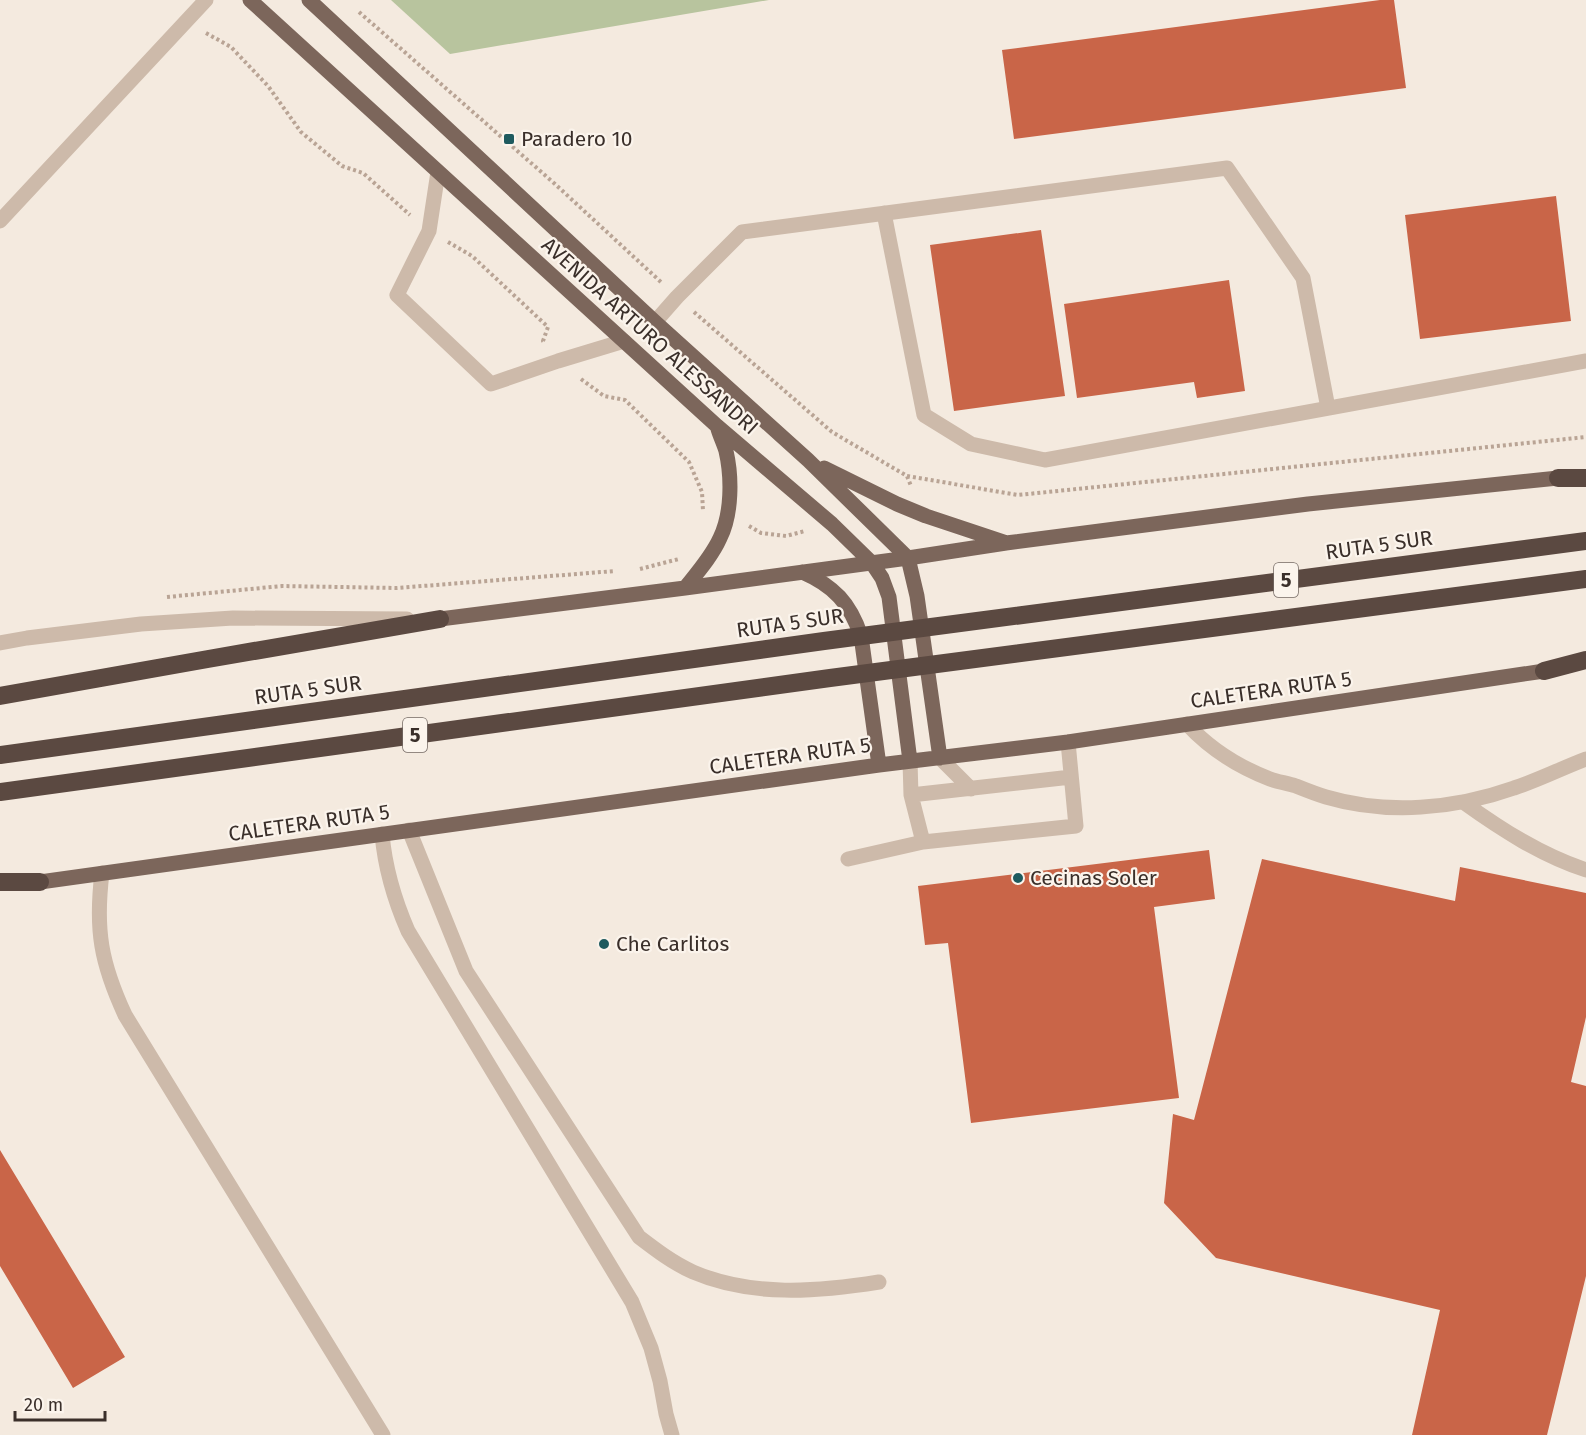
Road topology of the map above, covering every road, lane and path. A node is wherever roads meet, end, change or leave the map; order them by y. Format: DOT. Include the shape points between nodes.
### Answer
graph roads {
  1 [pos="206,0"];
  2 [pos="250,0"];
  3 [pos="309,0"];
  4 [pos="354,8"];
  5 [pos="186,22"];
  6 [pos="438,172"];
  7 [pos="884,213"];
  8 [pos="0,221"];
  9 [pos="429,231"];
  10 [pos="677,297"];
  11 [pos="655,322"];
  12 [pos="624,341"];
  13 [pos="558,361"];
  14 [pos="1586,361"];
  15 [pos="1328,408"];
  16 [pos="717,426"];
  17 [pos="1586,437"];
  18 [pos="808,460"];
  19 [pos="907,476"];
  20 [pos="1586,476"];
  21 [pos="1558,478"];
  22 [pos="703,512"];
  23 [pos="926,516"];
  24 [pos="1586,541"];
  25 [pos="1006,543"];
  26 [pos="685,557"];
  27 [pos="908,558"];
  28 [pos="872,563"];
  29 [pos="635,570"];
  30 [pos="625,571"];
  31 [pos="802,572"];
  32 [pos="1586,579"];
  33 [pos="685,588"];
  34 [pos="156,598"];
  35 [pos="440,619"];
  36 [pos="0,643"];
  37 [pos="1586,660"];
  38 [pos="1586,667"];
  39 [pos="1544,671"];
  40 [pos="0,696"];
  41 [pos="1187,724"];
  42 [pos="1068,742"];
  43 [pos="0,755"];
  44 [pos="940,758"];
  45 [pos="1586,759"];
  46 [pos="910,762"];
  47 [pos="879,765"];
  48 [pos="1071,777"];
  49 [pos="971,789"];
  50 [pos="0,792"];
  51 [pos="911,795"];
  52 [pos="1463,802"];
  53 [pos="409,830"];
  54 [pos="382,834"];
  55 [pos="923,842"];
  56 [pos="848,859"];
  57 [pos="1586,870"];
  58 [pos="102,873"];
  59 [pos="0,882"];
  60 [pos="40,882"];
  61 [pos="0,889"];
  62 [pos="879,1282"];
  63 [pos="383,1435"];
  64 [pos="672,1435"];
  1 -- 5 [label="street"];
  2 -- 6 [label="main road, AVENIDA ARTURO ALESSANDRI"];
  3 -- 11 [label="main road, AVENIDA ARTURO ALESSANDRI"];
  4 -- 10 [label="path"];
  5 -- 8 [label="street"];
  5 -- 9 [label="path" via="231,47 268,86 301,132 342,166 363,173"];
  6 -- 9 [label="street"];
  6 -- 12 [label="main road, AVENIDA ARTURO ALESSANDRI"];
  7 -- 10 [label="street" via="742,232"];
  7 -- 15 [label="street" via="1227,168 1303,278"];
  7 -- 15 [label="street" via="924,415 971,444 1045,460"];
  9 -- 13 [label="path" via="472,256 548,327 543,341"];
  9 -- 13 [label="street" via="397,295 491,384"];
  10 -- 11 [label="street"];
  10 -- 19 [label="path" via="832,432"];
  11 -- 18 [label="main road, AVENIDA ARTURO ALESSANDRI"];
  12 -- 13 [label="street"];
  12 -- 16 [label="main road, AVENIDA ARTURO ALESSANDRI"];
  13 -- 22 [label="path" via="604,396 625,400 689,462 702,492"];
  14 -- 15 [label="street"];
  16 -- 28 [label="main road, AVENIDA ARTURO ALESSANDRI"];
  16 -- 33 [label="main road" via="726,451 728,515 720,539"];
  17 -- 19 [label="path" via="1018,495"];
  18 -- 23 [label="main road"];
  18 -- 27 [label="main road, AVENIDA ARTURO ALESSANDRI"];
  19 -- 23 [label="path"];
  20 -- 21 [label="highway"];
  21 -- 25 [label="main road" via="1308,504"];
  23 -- 25 [label="main road"];
  24 -- 43 [label="highway, RUTA 5 SUR / 5"];
  25 -- 27 [label="main road"];
  26 -- 29 [label="path"];
  27 -- 28 [label="main road"];
  27 -- 44 [label="main road"];
  28 -- 31 [label="main road"];
  28 -- 46 [label="main road, AVENIDA ARTURO ALESSANDRI" via="889,597"];
  30 -- 34 [label="path" via="398,588 282,586"];
  31 -- 33 [label="main road"];
  31 -- 47 [label="main road" via="837,593 855,620 861,636"];
  32 -- 50 [label="highway, 5"];
  33 -- 35 [label="main road"];
  35 -- 36 [label="street" via="233,618 141,624"];
  35 -- 40 [label="highway"];
  37 -- 39 [label="highway"];
  38 -- 39 [label="street, CALETERA RUTA 5"];
  39 -- 41 [label="main road, CALETERA RUTA 5"];
  41 -- 42 [label="main road, CALETERA RUTA 5"];
  41 -- 52 [label="street" via="1199,738 1252,772 1328,797 1400,807"];
  42 -- 44 [label="main road, CALETERA RUTA 5"];
  42 -- 48 [label="street"];
  44 -- 46 [label="main road, CALETERA RUTA 5"];
  44 -- 49 [label="street"];
  45 -- 52 [label="street" via="1517,787"];
  46 -- 47 [label="main road, CALETERA RUTA 5"];
  46 -- 51 [label="street"];
  47 -- 53 [label="main road, CALETERA RUTA 5"];
  48 -- 49 [label="street"];
  48 -- 55 [label="street" via="1076,826"];
  49 -- 51 [label="street"];
  51 -- 55 [label="street"];
  52 -- 57 [label="street" via="1516,838"];
  53 -- 54 [label="main road, CALETERA RUTA 5"];
  53 -- 62 [label="street" via="466,971 639,1237 691,1271 751,1289 783,1291"];
  54 -- 58 [label="main road, CALETERA RUTA 5"];
  54 -- 64 [label="street" via="389,881 408,931 632,1302 651,1348"];
  55 -- 56 [label="street"];
  58 -- 60 [label="main road, CALETERA RUTA 5"];
  58 -- 63 [label="street" via="98,904 100,936 105,966 124,1015"];
  59 -- 60 [label="highway"];
  60 -- 61 [label="street, CALETERA RUTA 5"];
}
